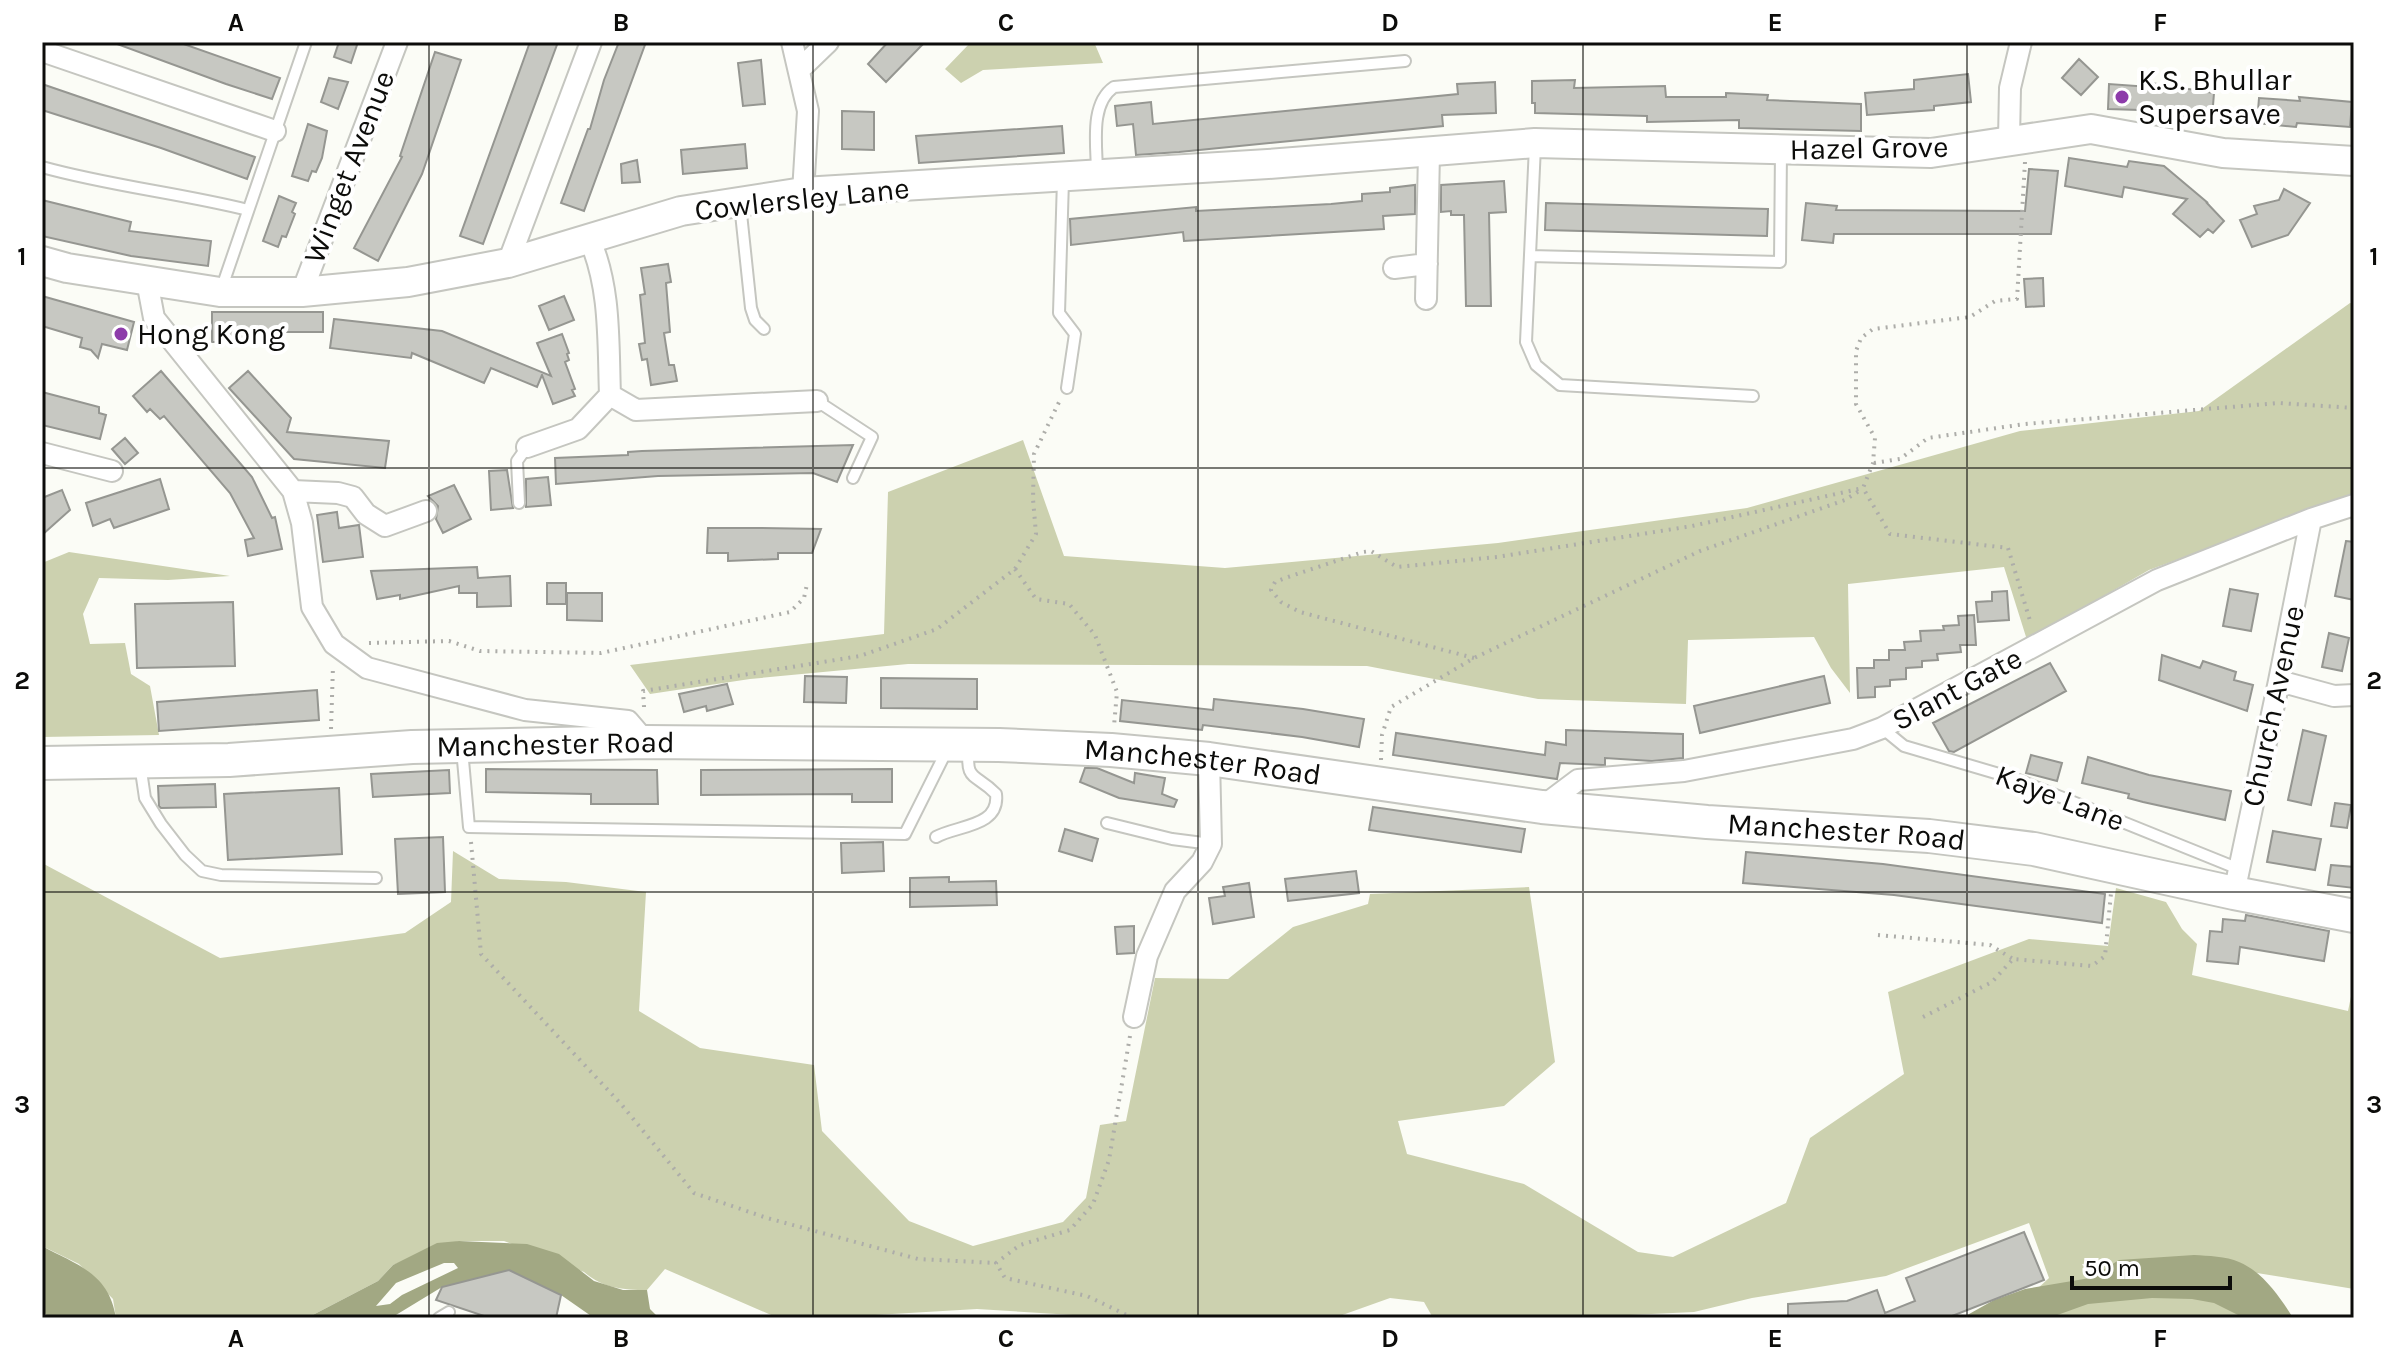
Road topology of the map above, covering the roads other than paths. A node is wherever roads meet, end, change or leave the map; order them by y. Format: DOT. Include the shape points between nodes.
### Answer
graph roads {
  1 [pos="306,42"];
  2 [pos="397,42"];
  3 [pos="591,42"];
  4 [pos="792,42"];
  5 [pos="828,42"];
  6 [pos="2021,42"];
  7 [pos="42,51"];
  8 [pos="1405,61"];
  9 [pos="799,70"];
  10 [pos="275,131"];
  11 [pos="2018,138"];
  12 [pos="1535,143"];
  13 [pos="1781,150"];
  14 [pos="1429,152"];
  15 [pos="2354,161"];
  16 [pos="42,167"];
  17 [pos="1097,175"];
  18 [pos="1063,177"];
  19 [pos="803,192"];
  20 [pos="739,202"];
  21 [pos="248,210"];
  22 [pos="589,238"];
  23 [pos="1530,256"];
  24 [pos="42,261"];
  25 [pos="508,263"];
  26 [pos="1427,264"];
  27 [pos="1394,268"];
  28 [pos="147,281"];
  29 [pos="220,292"];
  30 [pos="302,292"];
  31 [pos="1426,299"];
  32 [pos="764,329"];
  33 [pos="1067,388"];
  34 [pos="610,395"];
  35 [pos="1753,396"];
  36 [pos="817,401"];
  37 [pos="527,447"];
  38 [pos="42,453"];
  39 [pos="112,471"];
  40 [pos="853,478"];
  41 [pos="293,491"];
  42 [pos="519,503"];
  43 [pos="2354,505"];
  44 [pos="426,511"];
  45 [pos="2311,519"];
  46 [pos="2279,681"];
  47 [pos="2354,695"];
  48 [pos="1882,728"];
  49 [pos="646,742"];
  50 [pos="462,745"];
  51 [pos="960,745"];
  52 [pos="1209,759"];
  53 [pos="140,762"];
  54 [pos="42,763"];
  55 [pos="1542,807"];
  56 [pos="1107,823"];
  57 [pos="936,837"];
  58 [pos="1211,844"];
  59 [pos="376,878"];
  60 [pos="2236,881"];
  61 [pos="2354,916"];
  62 [pos="1134,1017"];
  1 -- 10 [label="lane"];
  2 -- 30 [label="street, Winget Avenue"];
  3 -- 25 [label="street"];
  4 -- 9 [label="street"];
  5 -- 9 [label="street"];
  6 -- 11 [label="street" via="2010,88"];
  7 -- 10 [label="street"];
  8 -- 17 [label="lane" via="1114,87 1106,92 1097,121"];
  9 -- 19 [label="street" via="808,111"];
  10 -- 21 [label="lane"];
  11 -- 13 [label="street, Hazel Grove" via="1931,153"];
  11 -- 15 [label="street, Hazel Grove" via="2091,129 2223,153"];
  12 -- 13 [label="street, Hazel Grove"];
  12 -- 14 [label="street, Hazel Grove"];
  12 -- 23 [label="lane"];
  13 -- 23 [label="lane" via="1780,262"];
  14 -- 17 [label="street, Cowlersley Lane"];
  14 -- 26 [label="street"];
  16 -- 21 [label="lane"];
  17 -- 18 [label="street, Cowlersley Lane"];
  18 -- 19 [label="street, Cowlersley Lane"];
  18 -- 33 [label="lane" via="1059,313 1075,334"];
  19 -- 20 [label="street, Cowlersley Lane"];
  20 -- 22 [label="street, Cowlersley Lane" via="681,211"];
  20 -- 32 [label="lane" via="751,308"];
  21 -- 29 [label="lane"];
  22 -- 25 [label="street, Cowlersley Lane"];
  22 -- 34 [label="street" via="606,296"];
  23 -- 35 [label="lane" via="1526,342 1536,365 1560,385"];
  24 -- 28 [label="street, Cowlersley Lane"];
  25 -- 30 [label="street, Cowlersley Lane" via="408,282"];
  26 -- 27 [label="street"];
  26 -- 31 [label="street"];
  28 -- 29 [label="street, Cowlersley Lane"];
  28 -- 41 [label="street" via="154,318"];
  29 -- 30 [label="street, Cowlersley Lane"];
  34 -- 36 [label="street" via="636,410"];
  34 -- 37 [label="street" via="578,429"];
  36 -- 40 [label="lane" via="872,437"];
  37 -- 42 [label="lane" via="517,461"];
  38 -- 39 [label="street"];
  41 -- 44 [label="street" via="353,497 385,526"];
  41 -- 49 [label="street" via="312,607 334,644 367,668 525,710 628,721"];
  43 -- 45 [label="street, Slant Gate"];
  45 -- 46 [label="street, Church Avenue"];
  45 -- 48 [label="street, Slant Gate" via="2157,580"];
  46 -- 47 [label="street" via="2334,696"];
  46 -- 60 [label="street, Church Avenue"];
  48 -- 55 [label="street, Slant Gate" via="1853,739 1684,771 1578,780"];
  48 -- 60 [label="lane, Kaye Lane" via="1904,746 2016,779"];
  49 -- 50 [label="main road, Manchester Road"];
  49 -- 51 [label="main road, Manchester Road"];
  50 -- 51 [label="lane" via="469,827 905,834"];
  50 -- 53 [label="main road, Manchester Road"];
  51 -- 52 [label="main road, Manchester Road"];
  51 -- 57 [label="lane" via="969,773 996,794 997,804 981,821"];
  52 -- 55 [label="main road, Manchester Road"];
  52 -- 58 [label="street"];
  53 -- 54 [label="main road, Manchester Road"];
  53 -- 59 [label="lane" via="145,798 202,871"];
  55 -- 60 [label="main road, Manchester Road" via="1929,836"];
  56 -- 58 [label="lane"];
  58 -- 62 [label="street" via="1175,891 1147,956"];
  60 -- 61 [label="main road, Manchester Road"];
}
